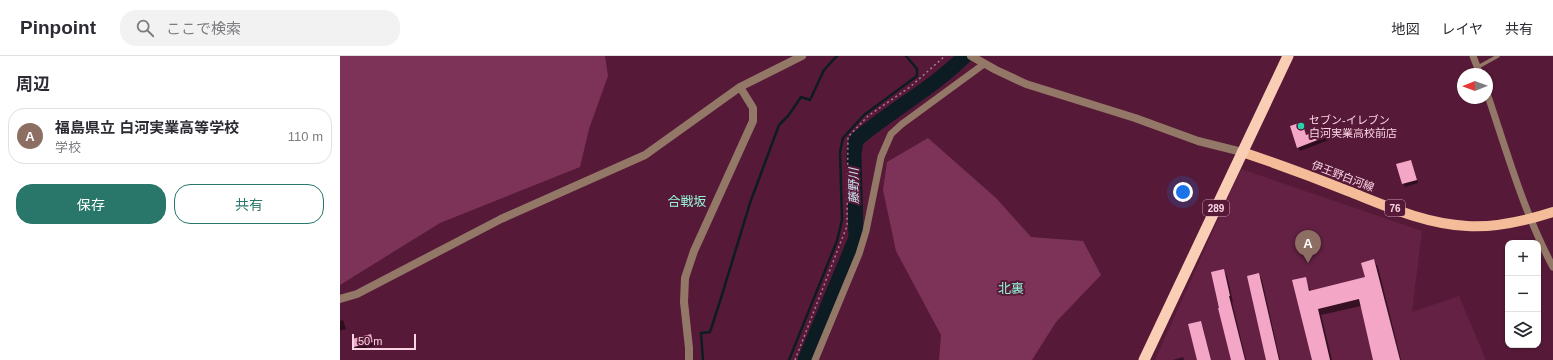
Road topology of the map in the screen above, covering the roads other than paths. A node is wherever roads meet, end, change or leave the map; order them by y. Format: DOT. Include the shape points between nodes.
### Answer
graph roads {
  1 [pos="802,56"];
  2 [pos="1288,56"];
  3 [pos="1473,56"];
  4 [pos="1498,56"];
  5 [pos="977,60"];
  6 [pos="1478,68"];
  7 [pos="1483,68"];
  8 [pos="740,87"];
  9 [pos="1491,104"];
  10 [pos="1242,152"];
  11 [pos="1553,212"];
  12 [pos="1531,219"];
  13 [pos="1553,267"];
  14 [pos="340,299"];
  15 [pos="689,360"];
  16 [pos="814,360"];
  17 [pos="1144,360"];
  1 -- 8 [label="street"];
  2 -- 10 [label="highway, 289"];
  3 -- 6 [label="street"];
  4 -- 7 [label="lane"];
  5 -- 10 [label="street" via="1026,84"];
  5 -- 16 [label="street" via="902,124 887,141 859,254"];
  8 -- 14 [label="street" via="645,155 501,219 356,294"];
  8 -- 15 [label="street" via="753,108 753,121 694,251 685,278 684,302"];
  9 -- 12 [label="street"];
  10 -- 12 [label="main road, 伊王野白河線 / 76" via="1441,223 1488,226"];
  10 -- 17 [label="highway, 289"];
  11 -- 12 [label="main road, 伊王野白河線 / 76"];
  12 -- 13 [label="street"];
}
